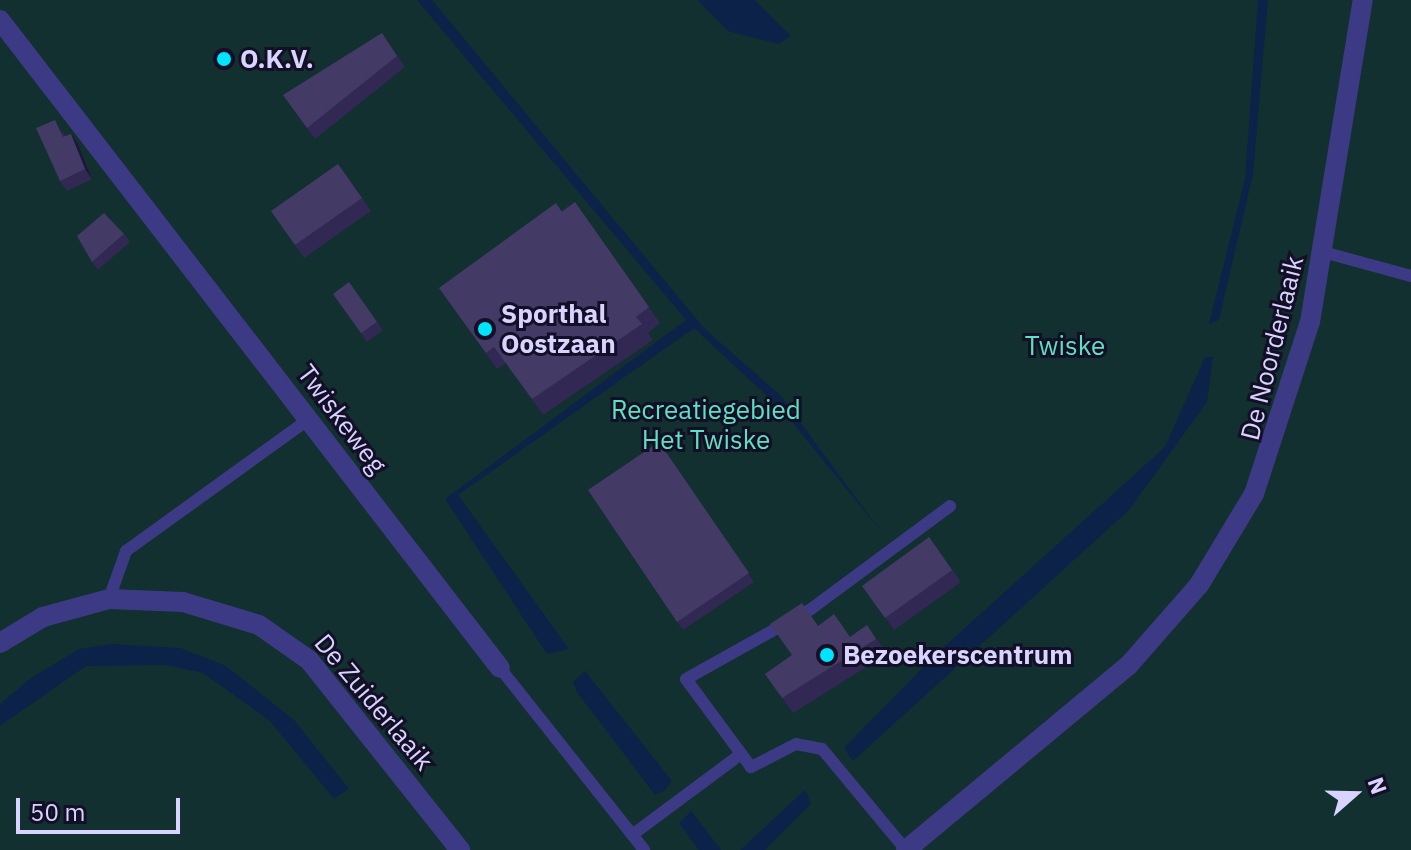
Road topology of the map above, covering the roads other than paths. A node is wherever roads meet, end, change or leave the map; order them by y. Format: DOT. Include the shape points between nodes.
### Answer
graph roads {
  1 [pos="1363,0"];
  2 [pos="0,20"];
  3 [pos="7,42"];
  4 [pos="1323,252"];
  5 [pos="1411,276"];
  6 [pos="309,419"];
  7 [pos="950,506"];
  8 [pos="109,599"];
  9 [pos="0,643"];
  10 [pos="500,668"];
  11 [pos="741,754"];
  12 [pos="632,835"];
  13 [pos="460,850"];
  14 [pos="644,850"];
  15 [pos="906,850"];
  1 -- 4 [label="street, De Noorderlaaik"];
  2 -- 3 [label="street, Twiskeweg"];
  3 -- 6 [label="street, Twiskeweg"];
  4 -- 5 [label="lane"];
  4 -- 15 [label="street, De Noorderlaaik" via="1273,452 1199,585 1083,706"];
  6 -- 8 [label="lane" via="126,551"];
  6 -- 10 [label="street, Twiskeweg"];
  7 -- 11 [label="lane" via="811,609 686,679"];
  8 -- 9 [label="street, De Zuiderlaaik" via="55,612"];
  8 -- 13 [label="street, De Zuiderlaaik" via="226,611 286,640"];
  10 -- 12 [label="lane, Twiskeweg"];
  11 -- 12 [label="lane"];
  11 -- 15 [label="lane" via="751,767 796,744 822,749"];
  12 -- 14 [label="lane, Twiskeweg"];
}
